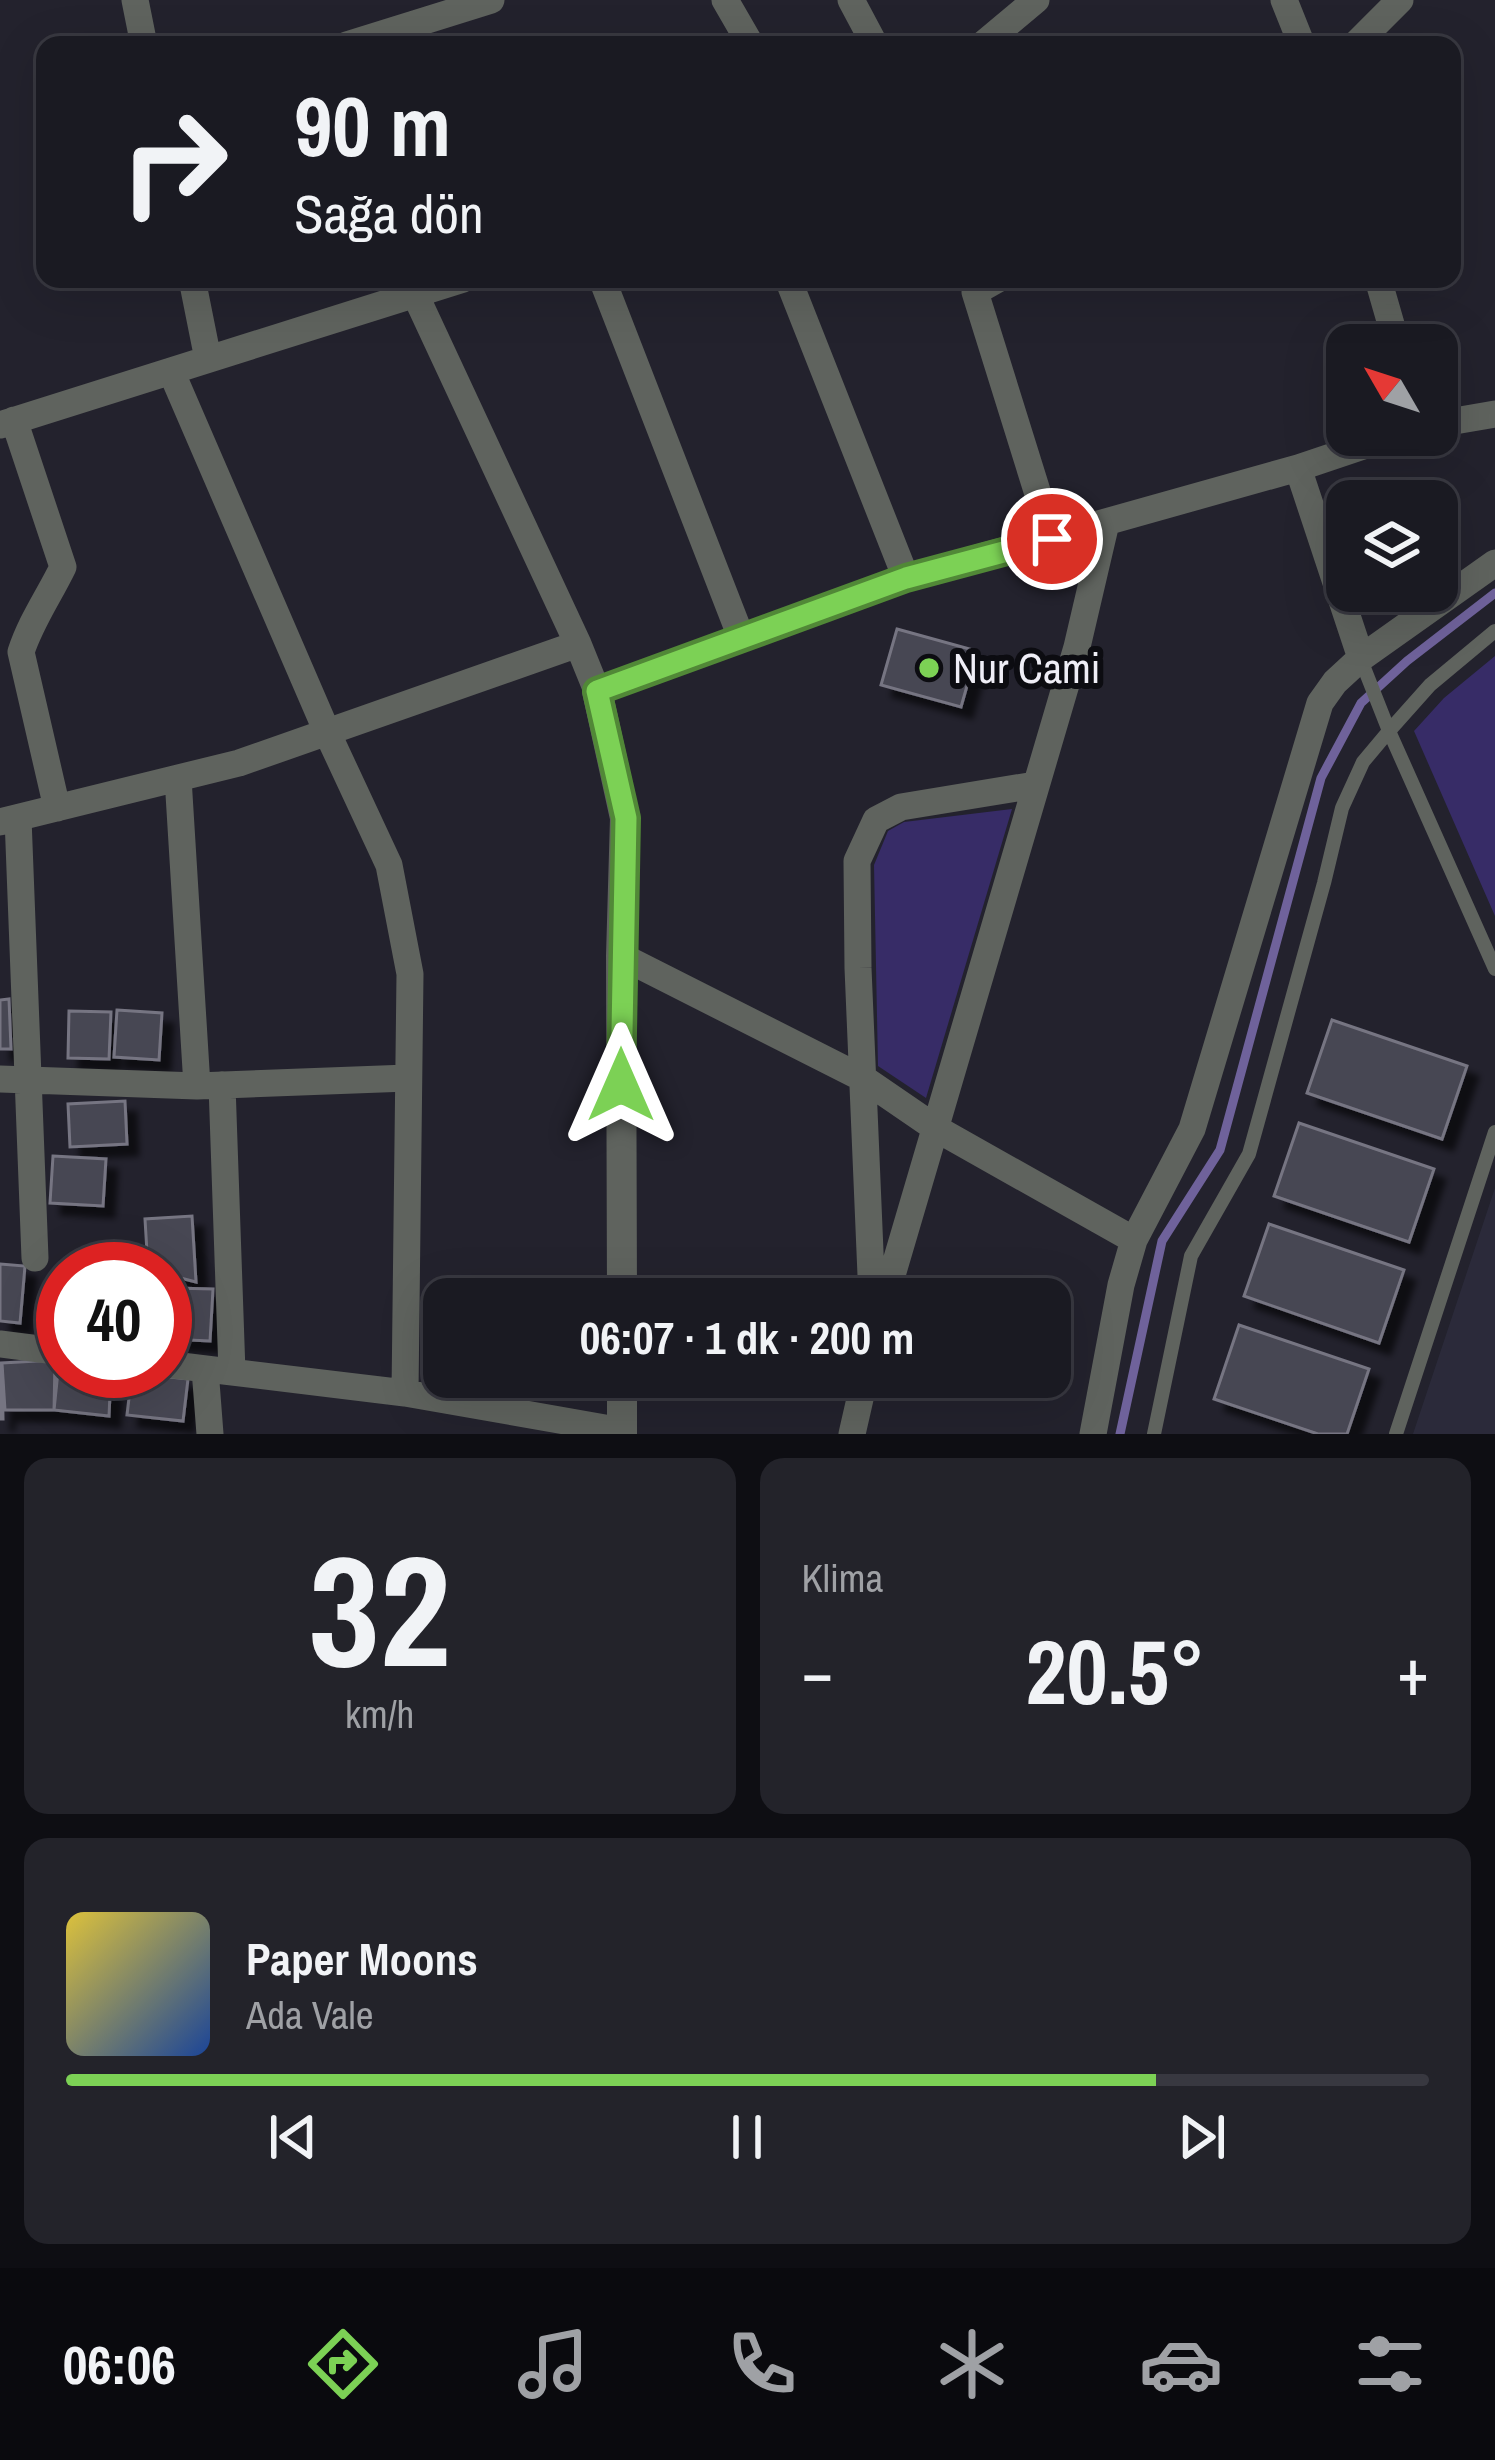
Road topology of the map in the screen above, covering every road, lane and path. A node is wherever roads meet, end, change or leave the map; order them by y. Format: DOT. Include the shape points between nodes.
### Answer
graph roads {
  1 [pos="135,0"];
  2 [pos="491,0"];
  3 [pos="725,0"];
  4 [pos="851,0"];
  5 [pos="1036,0"];
  6 [pos="1284,0"];
  7 [pos="1400,0"];
  8 [pos="142,36"];
  9 [pos="376,36"];
  10 [pos="747,36"];
  11 [pos="870,36"];
  12 [pos="993,36"];
  13 [pos="1298,36"];
  14 [pos="1364,36"];
  15 [pos="194,288"];
  16 [pos="408,288"];
  17 [pos="411,288"];
  18 [pos="605,288"];
  19 [pos="792,288"];
  20 [pos="982,288"];
  21 [pos="1381,288"];
  22 [pos="1391,324"];
  23 [pos="208,359"];
  24 [pos="171,370"];
  25 [pos="1495,413"];
  26 [pos="1458,420"];
  27 [pos="7,422"];
  28 [pos="1334,456"];
  29 [pos="1298,468"];
  30 [pos="1106,523"];
  31 [pos="1052,539"];
  32 [pos="1495,563"];
  33 [pos="906,578"];
  34 [pos="1495,631"];
  35 [pos="741,637"];
  36 [pos="578,644"];
  37 [pos="1365,668"];
  38 [pos="597,691"];
  39 [pos="1389,731"];
  40 [pos="327,732"];
  41 [pos="178,778"];
  42 [pos="1035,785"];
  43 [pos="57,808"];
  44 [pos="9,820"];
  45 [pos="621,956"];
  46 [pos="1495,969"];
  47 [pos="408,1078"];
  48 [pos="864,1078"];
  49 [pos="13,1080"];
  50 [pos="210,1085"];
  51 [pos="937,1129"];
  52 [pos="1495,1132"];
  53 [pos="1134,1240"];
  54 [pos="35,1258"];
  55 [pos="622,1278"];
  56 [pos="871,1278"];
  57 [pos="891,1278"];
  58 [pos="0,1344"];
  59 [pos="36,1349"];
  60 [pos="192,1368"];
  61 [pos="219,1371"];
  62 [pos="405,1393"];
  63 [pos="622,1398"];
  64 [pos="860,1398"];
  65 [pos="622,1432"];
  66 [pos="210,1434"];
  67 [pos="852,1434"];
  68 [pos="1093,1434"];
  69 [pos="1154,1434"];
  70 [pos="1396,1434"];
  1 -- 8 [label="street"];
  2 -- 9 [label="street"];
  3 -- 10 [label="street"];
  4 -- 11 [label="street"];
  5 -- 12 [label="street"];
  6 -- 13 [label="street"];
  7 -- 14 [label="street"];
  15 -- 23 [label="street"];
  16 -- 23 [label="street"];
  17 -- 36 [label="street"];
  18 -- 35 [label="street"];
  19 -- 33 [label="street"];
  20 -- 31 [label="street" via="975,292"];
  21 -- 22 [label="street"];
  23 -- 24 [label="street"];
  24 -- 27 [label="street"];
  24 -- 40 [label="street"];
  25 -- 26 [label="street"];
  27 -- 43 [label="street" via="63,567 21,652"];
  28 -- 29 [label="street"];
  29 -- 30 [label="street"];
  29 -- 37 [label="street"];
  30 -- 31 [label="street"];
  30 -- 42 [label="street"];
  31 -- 33 [label="street"];
  32 -- 37 [label="street"];
  33 -- 35 [label="street"];
  34 -- 39 [label="lane"];
  35 -- 38 [label="street"];
  36 -- 38 [label="street"];
  36 -- 40 [label="street"];
  37 -- 39 [label="lane"];
  37 -- 53 [label="street" via="1335,682 1320,703 1192,1129"];
  38 -- 45 [label="street" via="626,818"];
  39 -- 46 [label="lane"];
  39 -- 69 [label="lane" via="1342,808 1249,1154 1191,1256"];
  40 -- 41 [label="street"];
  40 -- 47 [label="street" via="389,865 410,974"];
  41 -- 43 [label="street"];
  41 -- 50 [label="street"];
  42 -- 48 [label="street" via="901,806 876,820 856,861"];
  42 -- 51 [label="street"];
  43 -- 44 [label="street"];
  44 -- 49 [label="street"];
  45 -- 48 [label="street"];
  45 -- 55 [label="street"];
  47 -- 50 [label="street"];
  47 -- 62 [label="street"];
  48 -- 51 [label="street"];
  48 -- 56 [label="street"];
  49 -- 50 [label="street"];
  49 -- 54 [label="street"];
  50 -- 61 [label="street"];
  51 -- 53 [label="street"];
  51 -- 57 [label="street"];
  52 -- 70 [label="lane"];
  53 -- 68 [label="street"];
  58 -- 59 [label="street"];
  60 -- 61 [label="street"];
  61 -- 62 [label="street"];
  61 -- 66 [label="street"];
  62 -- 65 [label="street"];
  63 -- 65 [label="street"];
  64 -- 67 [label="street"];
}
